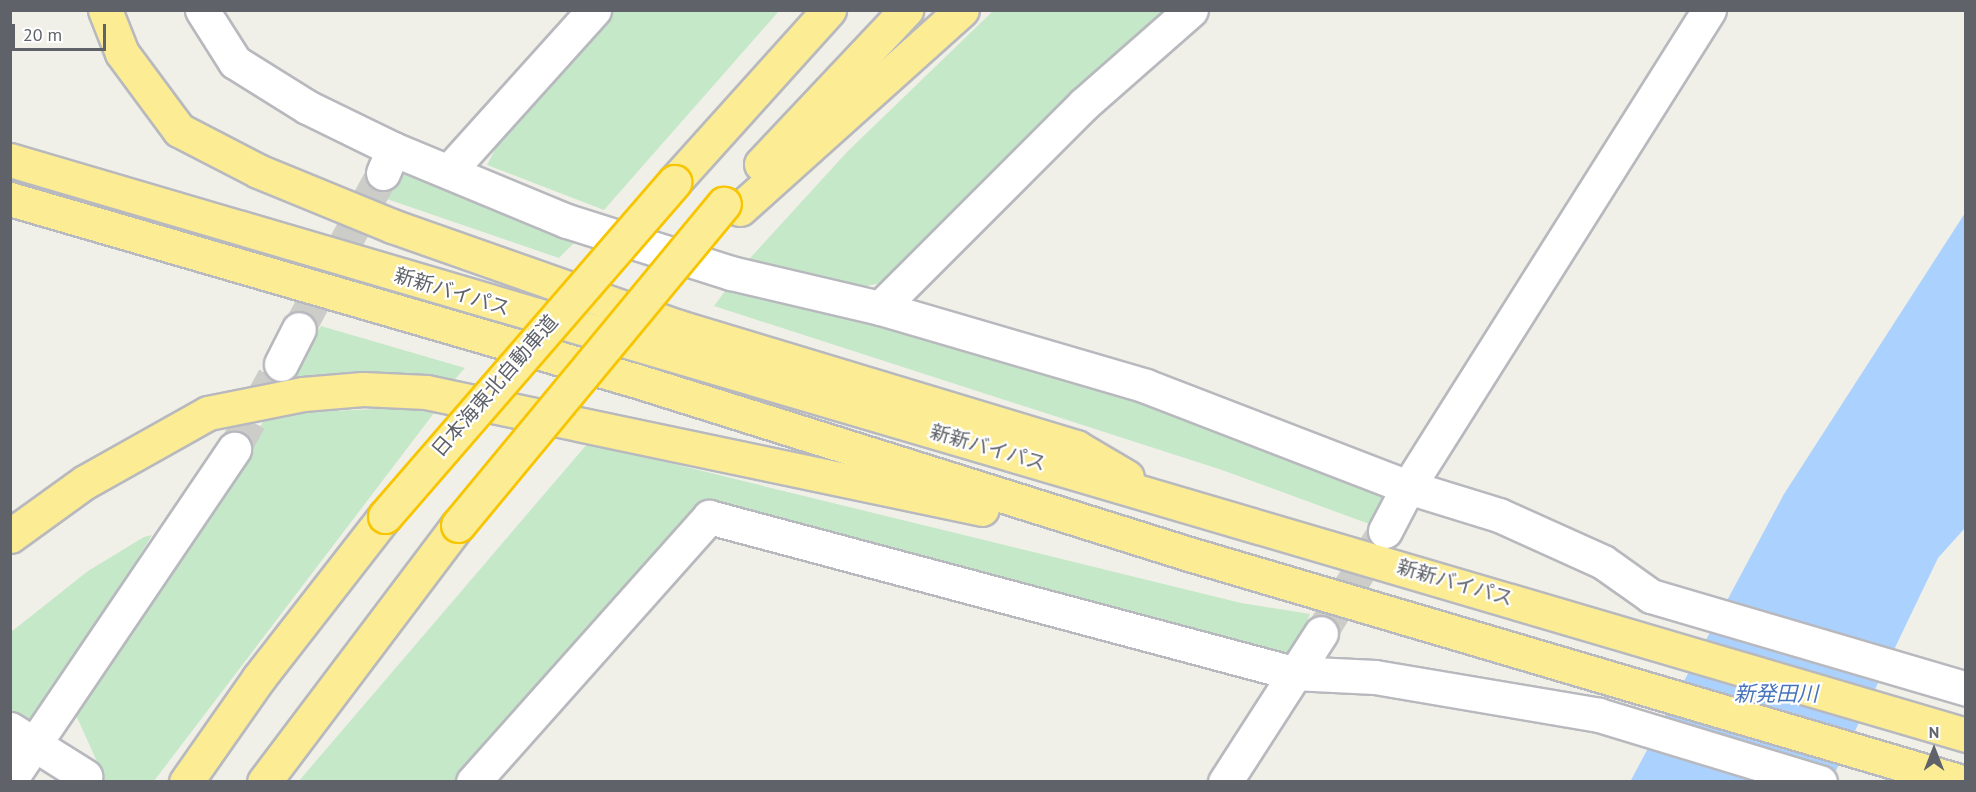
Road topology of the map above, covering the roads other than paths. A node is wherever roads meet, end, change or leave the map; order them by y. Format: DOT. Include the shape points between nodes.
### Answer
graph roads {
  1 [pos="105,10"];
  2 [pos="202,10"];
  3 [pos="594,10"];
  4 [pos="820,10"];
  5 [pos="829,10"];
  6 [pos="906,10"];
  7 [pos="962,10"];
  8 [pos="1191,10"];
  9 [pos="1709,10"];
  10 [pos="764,79"];
  11 [pos="10,160"];
  12 [pos="449,171"];
  13 [pos="10,200"];
  14 [pos="732,206"];
  15 [pos="880,308"];
  16 [pos="299,329"];
  17 [pos="281,364"];
  18 [pos="234,449"];
  19 [pos="1408,487"];
  20 [pos="1167,501"];
  21 [pos="1384,531"];
  22 [pos="10,536"];
  23 [pos="1189,554"];
  24 [pos="1321,633"];
  25 [pos="1293,673"];
  26 [pos="1965,689"];
  27 [pos="1965,735"];
  28 [pos="22,736"];
  29 [pos="85,776"];
  30 [pos="10,780"];
  31 [pos="186,782"];
  32 [pos="264,782"];
  33 [pos="473,782"];
  34 [pos="1226,782"];
  35 [pos="1820,782"];
  36 [pos="1962,782"];
  1 -- 20 [label="highway" via="122,53 179,130 258,171 392,226 679,327 1076,447"];
  2 -- 12 [label="street" via="235,62 388,160"];
  3 -- 12 [label="street"];
  4 -- 10 [label="highway"];
  5 -- 10 [label="highway, 日本海東北自動車道"];
  6 -- 14 [label="highway"];
  7 -- 14 [label="highway"];
  8 -- 15 [label="street" via="1084,104"];
  9 -- 19 [label="street"];
  10 -- 31 [label="highway, 日本海東北自動車道, bridge" via="385,516 258,679"];
  11 -- 20 [label="highway, 新新バイパス"];
  12 -- 15 [label="street" via="567,221 709,266"];
  13 -- 23 [label="highway, 新新バイパス" via="634,380"];
  14 -- 32 [label="highway, bridge" via="458,525"];
  15 -- 19 [label="street" via="1146,386"];
  16 -- 17 [label="street"];
  18 -- 28 [label="street"];
  19 -- 21 [label="street"];
  19 -- 26 [label="street" via="1499,515 1603,562 1651,596"];
  20 -- 27 [label="highway, 新新バイパス"];
  22 -- 23 [label="highway" via="85,482 208,413 303,394 363,389 426,392"];
  23 -- 36 [label="highway, 新新バイパス"];
  24 -- 25 [label="street"];
  25 -- 33 [label="street" via="709,517"];
  25 -- 34 [label="street"];
  25 -- 35 [label="street" via="1375,677 1599,715"];
  28 -- 29 [label="street"];
  28 -- 30 [label="street"];
}
